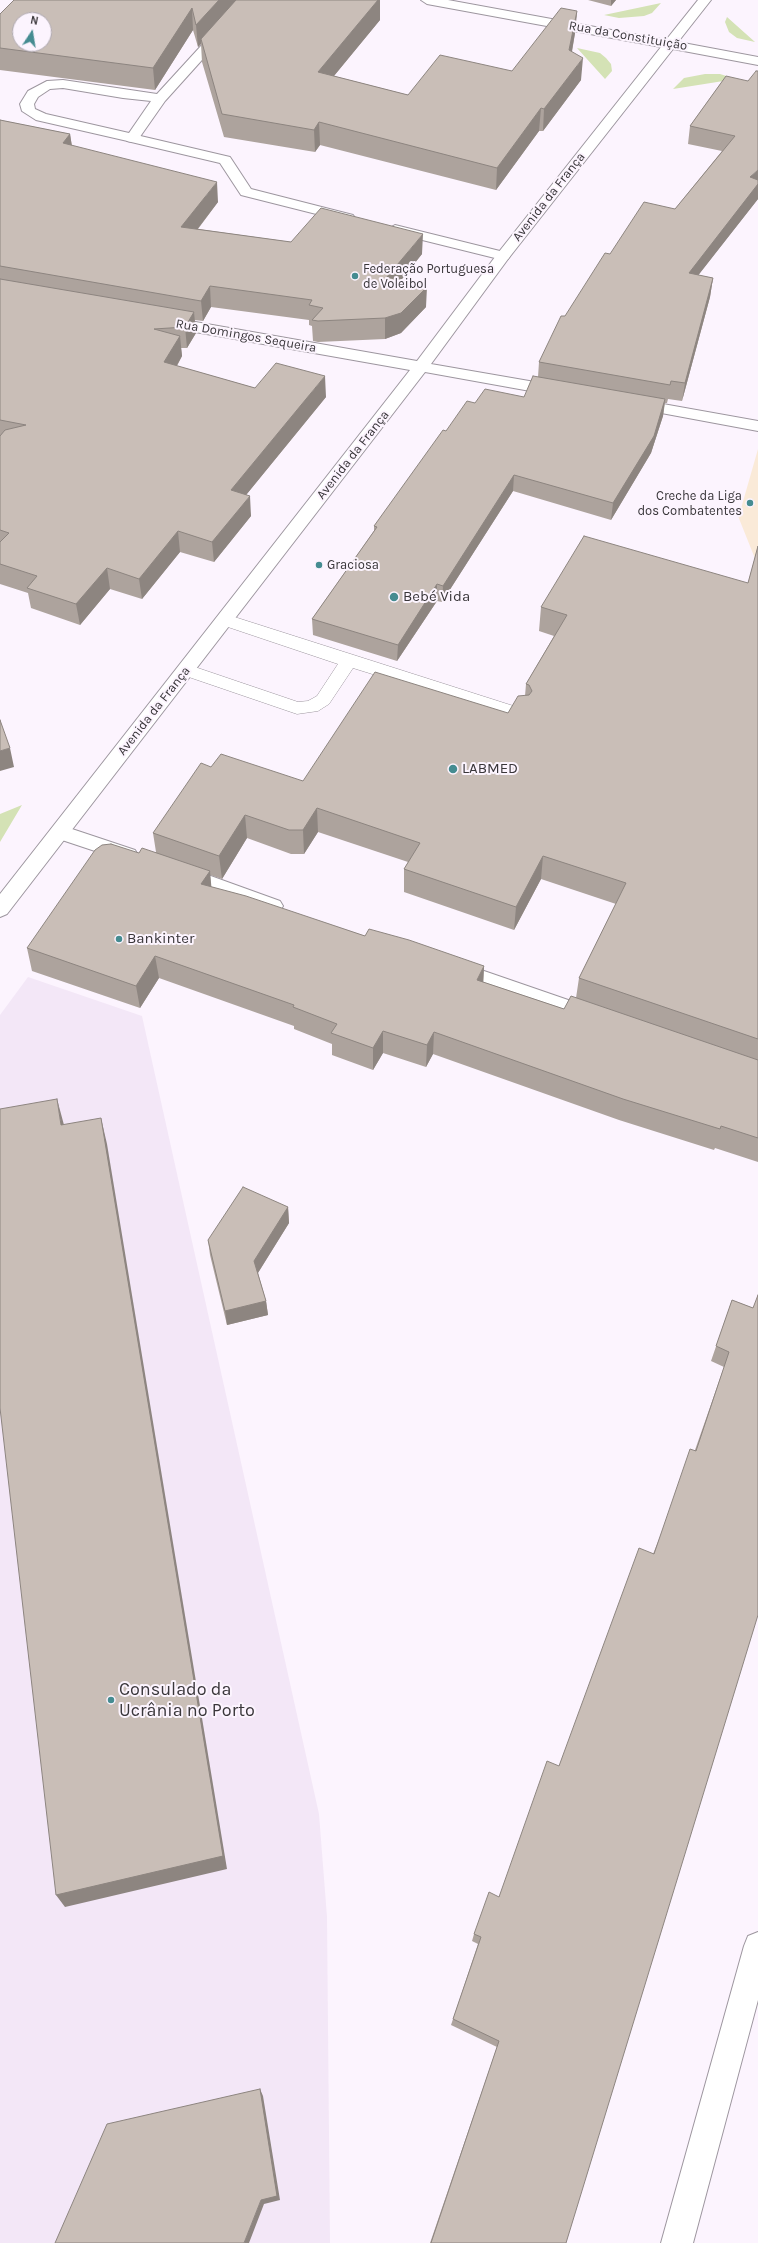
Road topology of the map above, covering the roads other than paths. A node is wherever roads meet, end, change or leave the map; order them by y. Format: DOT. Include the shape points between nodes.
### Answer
graph roads {
  1 [pos="250,0"];
  2 [pos="427,0"];
  3 [pos="705,0"];
  4 [pos="671,44"];
  5 [pos="758,61"];
  6 [pos="160,98"];
  7 [pos="132,138"];
  8 [pos="359,220"];
  9 [pos="382,226"];
  10 [pos="503,256"];
  11 [pos="156,320"];
  12 [pos="421,368"];
  13 [pos="573,394"];
  14 [pos="619,402"];
  15 [pos="758,426"];
  16 [pos="225,620"];
  17 [pos="348,661"];
  18 [pos="186,670"];
  19 [pos="520,714"];
  20 [pos="60,832"];
  21 [pos="143,860"];
  22 [pos="165,868"];
  23 [pos="8,892"];
  24 [pos="0,910"];
  25 [pos="293,912"];
  26 [pos="435,962"];
  27 [pos="608,1022"];
  28 [pos="758,1946"];
  29 [pos="677,2243"];
  1 -- 6 [label="main road"];
  2 -- 4 [label="main road, Rua da Constituição"];
  3 -- 4 [label="main road, Avenida da França"];
  4 -- 5 [label="main road, Rua da Constituição"];
  4 -- 10 [label="main road, Avenida da França"];
  6 -- 7 [label="main road"];
  6 -- 7 [label="main road" via="63,84 47,85 33,94 27,104 29,111 41,117"];
  7 -- 8 [label="main road" via="225,160 246,192"];
  9 -- 10 [label="main road"];
  10 -- 12 [label="main road, Avenida da França"];
  11 -- 12 [label="main road, Rua Domingos Sequeira"];
  12 -- 13 [label="main road, Rua Domingos Sequeira"];
  12 -- 16 [label="main road, Avenida da França"];
  14 -- 15 [label="main road"];
  16 -- 17 [label="lane"];
  16 -- 18 [label="main road, Avenida da França"];
  17 -- 18 [label="lane" via="323,700 312,707 297,708"];
  17 -- 19 [label="lane"];
  18 -- 20 [label="main road, Avenida da França"];
  20 -- 21 [label="main road"];
  20 -- 23 [label="main road, Avenida da França"];
  22 -- 25 [label="main road"];
  23 -- 24 [label="main road, Avenida da França"];
  26 -- 27 [label="main road"];
  28 -- 29 [label="main road"];
}
